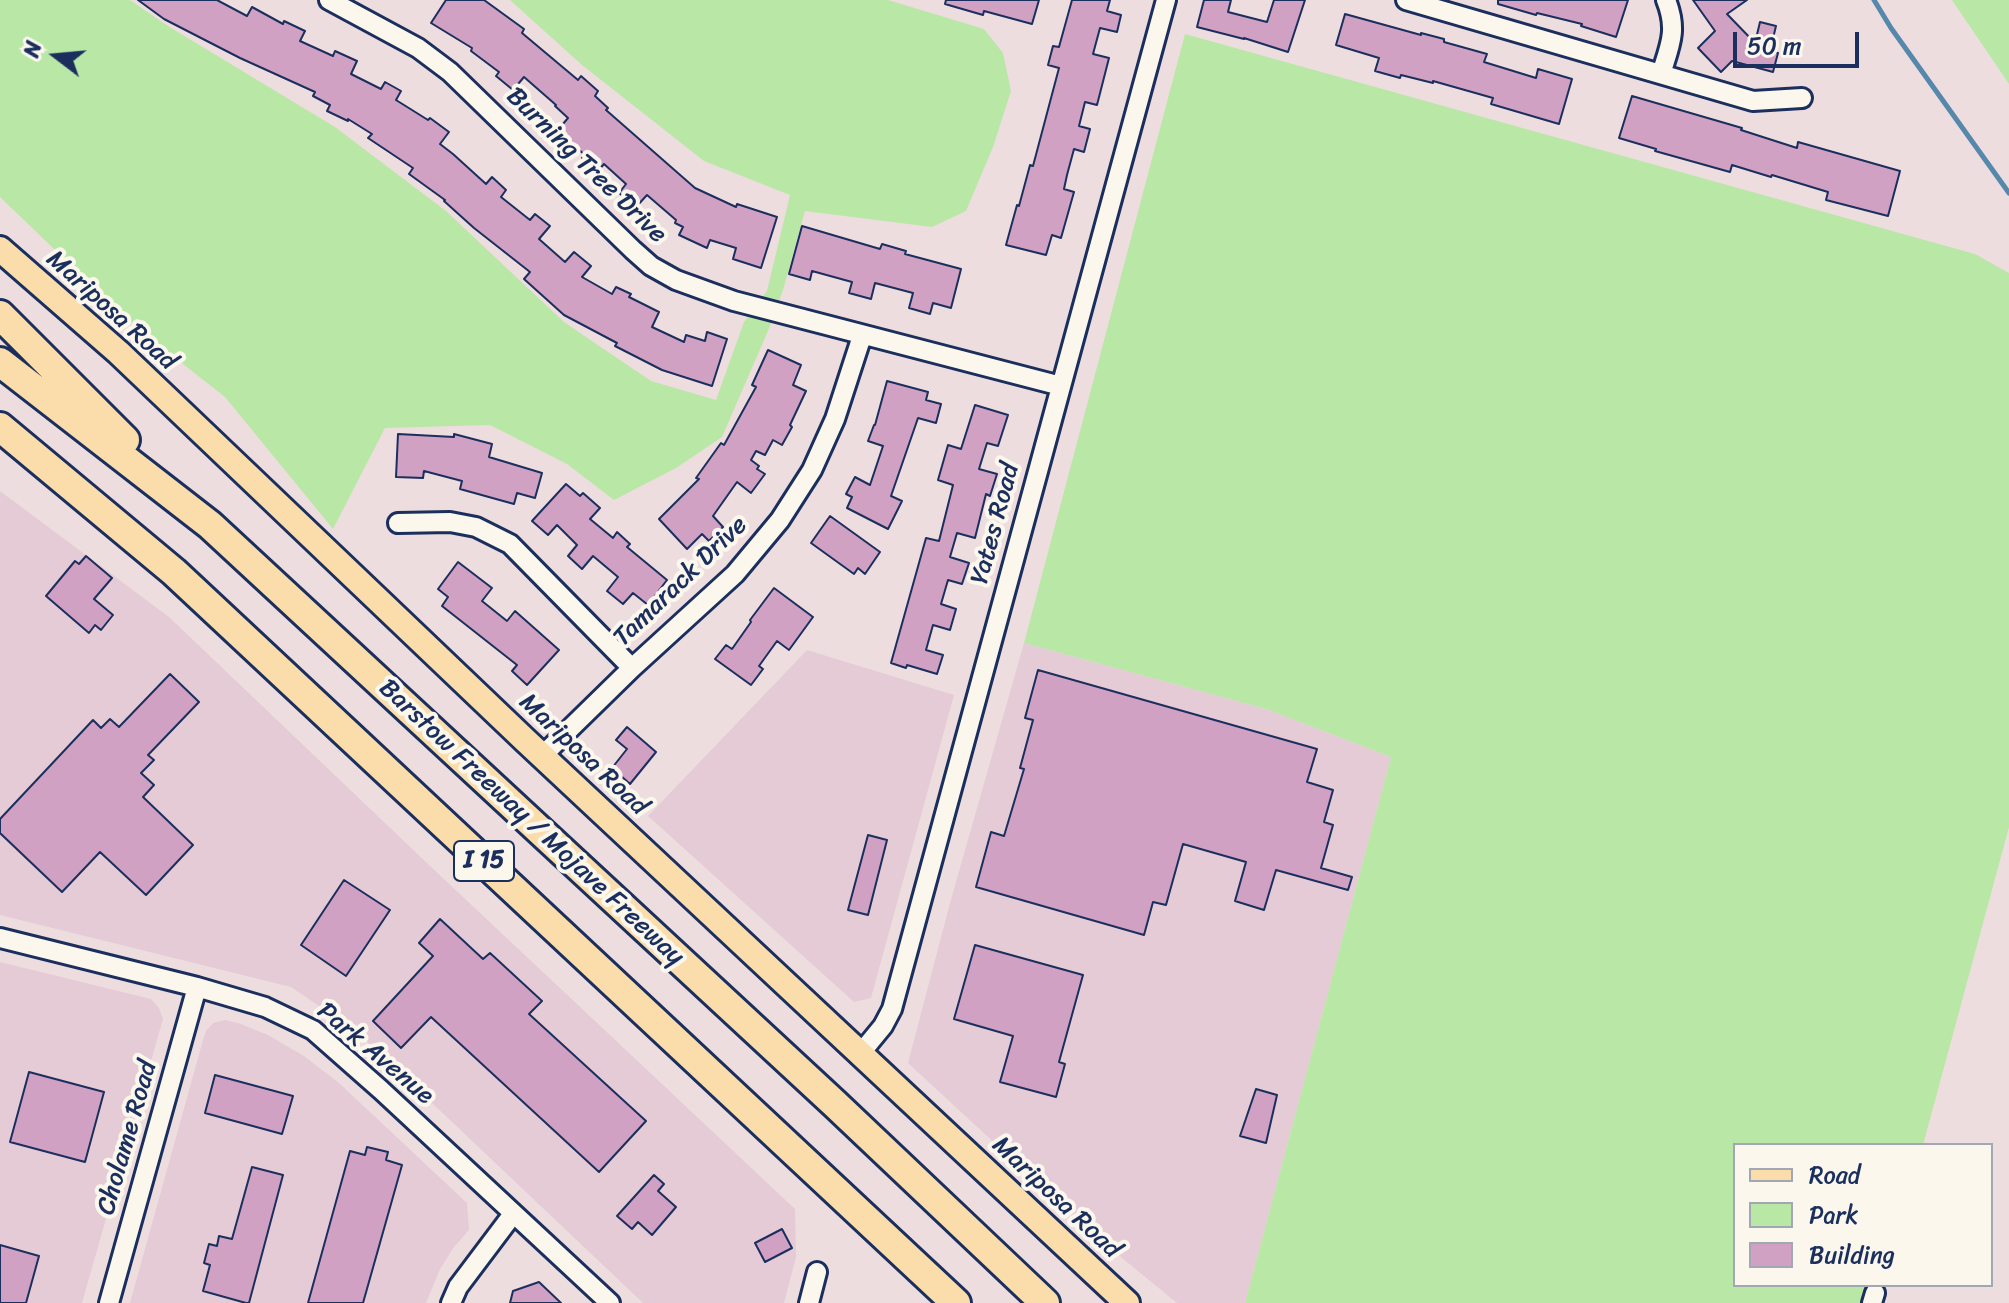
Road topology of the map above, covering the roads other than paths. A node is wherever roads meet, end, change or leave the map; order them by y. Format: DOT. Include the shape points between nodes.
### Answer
graph roads {
  1 [pos="329,0"];
  2 [pos="1166,0"];
  3 [pos="1406,0"];
  4 [pos="1666,0"];
  5 [pos="1661,74"];
  6 [pos="1802,98"];
  7 [pos="0,249"];
  8 [pos="0,315"];
  9 [pos="862,336"];
  10 [pos="0,362"];
  11 [pos="1061,386"];
  12 [pos="0,427"];
  13 [pos="398,523"];
  14 [pos="210,525"];
  15 [pos="632,668"];
  16 [pos="542,756"];
  17 [pos="0,938"];
  18 [pos="197,987"];
  19 [pos="860,1054"];
  20 [pos="513,1214"];
  21 [pos="817,1272"];
  22 [pos="109,1303"];
  23 [pos="451,1303"];
  24 [pos="610,1303"];
  25 [pos="809,1303"];
  26 [pos="956,1303"];
  27 [pos="1045,1303"];
  28 [pos="1127,1303"];
  1 -- 9 [label="street, Burning Tree Drive" via="418,48 450,72 651,266 702,291"];
  2 -- 11 [label="street, Yates Road"];
  3 -- 5 [label="street"];
  4 -- 5 [label="street" via="1673,34"];
  5 -- 6 [label="street" via="1753,101"];
  7 -- 16 [label="main road, Mariposa Road" via="118,352"];
  8 -- 14 [label="highway"];
  9 -- 11 [label="street, Burning Tree Drive"];
  9 -- 15 [label="street, Tamarack Drive" via="835,419 812,470 780,520 735,574"];
  10 -- 14 [label="highway, Barstow Freeway / Mojave Freeway / I 15"];
  11 -- 19 [label="street, Yates Road" via="892,1009"];
  12 -- 26 [label="highway, I 15" via="174,572"];
  13 -- 15 [label="street" via="450,522 476,527 510,544"];
  14 -- 27 [label="highway, Barstow Freeway / Mojave Freeway / I 15"];
  15 -- 16 [label="street, Tamarack Drive"];
  16 -- 19 [label="main road, Mariposa Road"];
  17 -- 18 [label="street, Park Avenue"];
  18 -- 20 [label="street, Park Avenue" via="265,1007 313,1030"];
  18 -- 22 [label="street, Cholame Road"];
  19 -- 28 [label="main road, Mariposa Road"];
  20 -- 23 [label="street"];
  20 -- 24 [label="street, Park Avenue"];
  21 -- 25 [label="street"];
}
